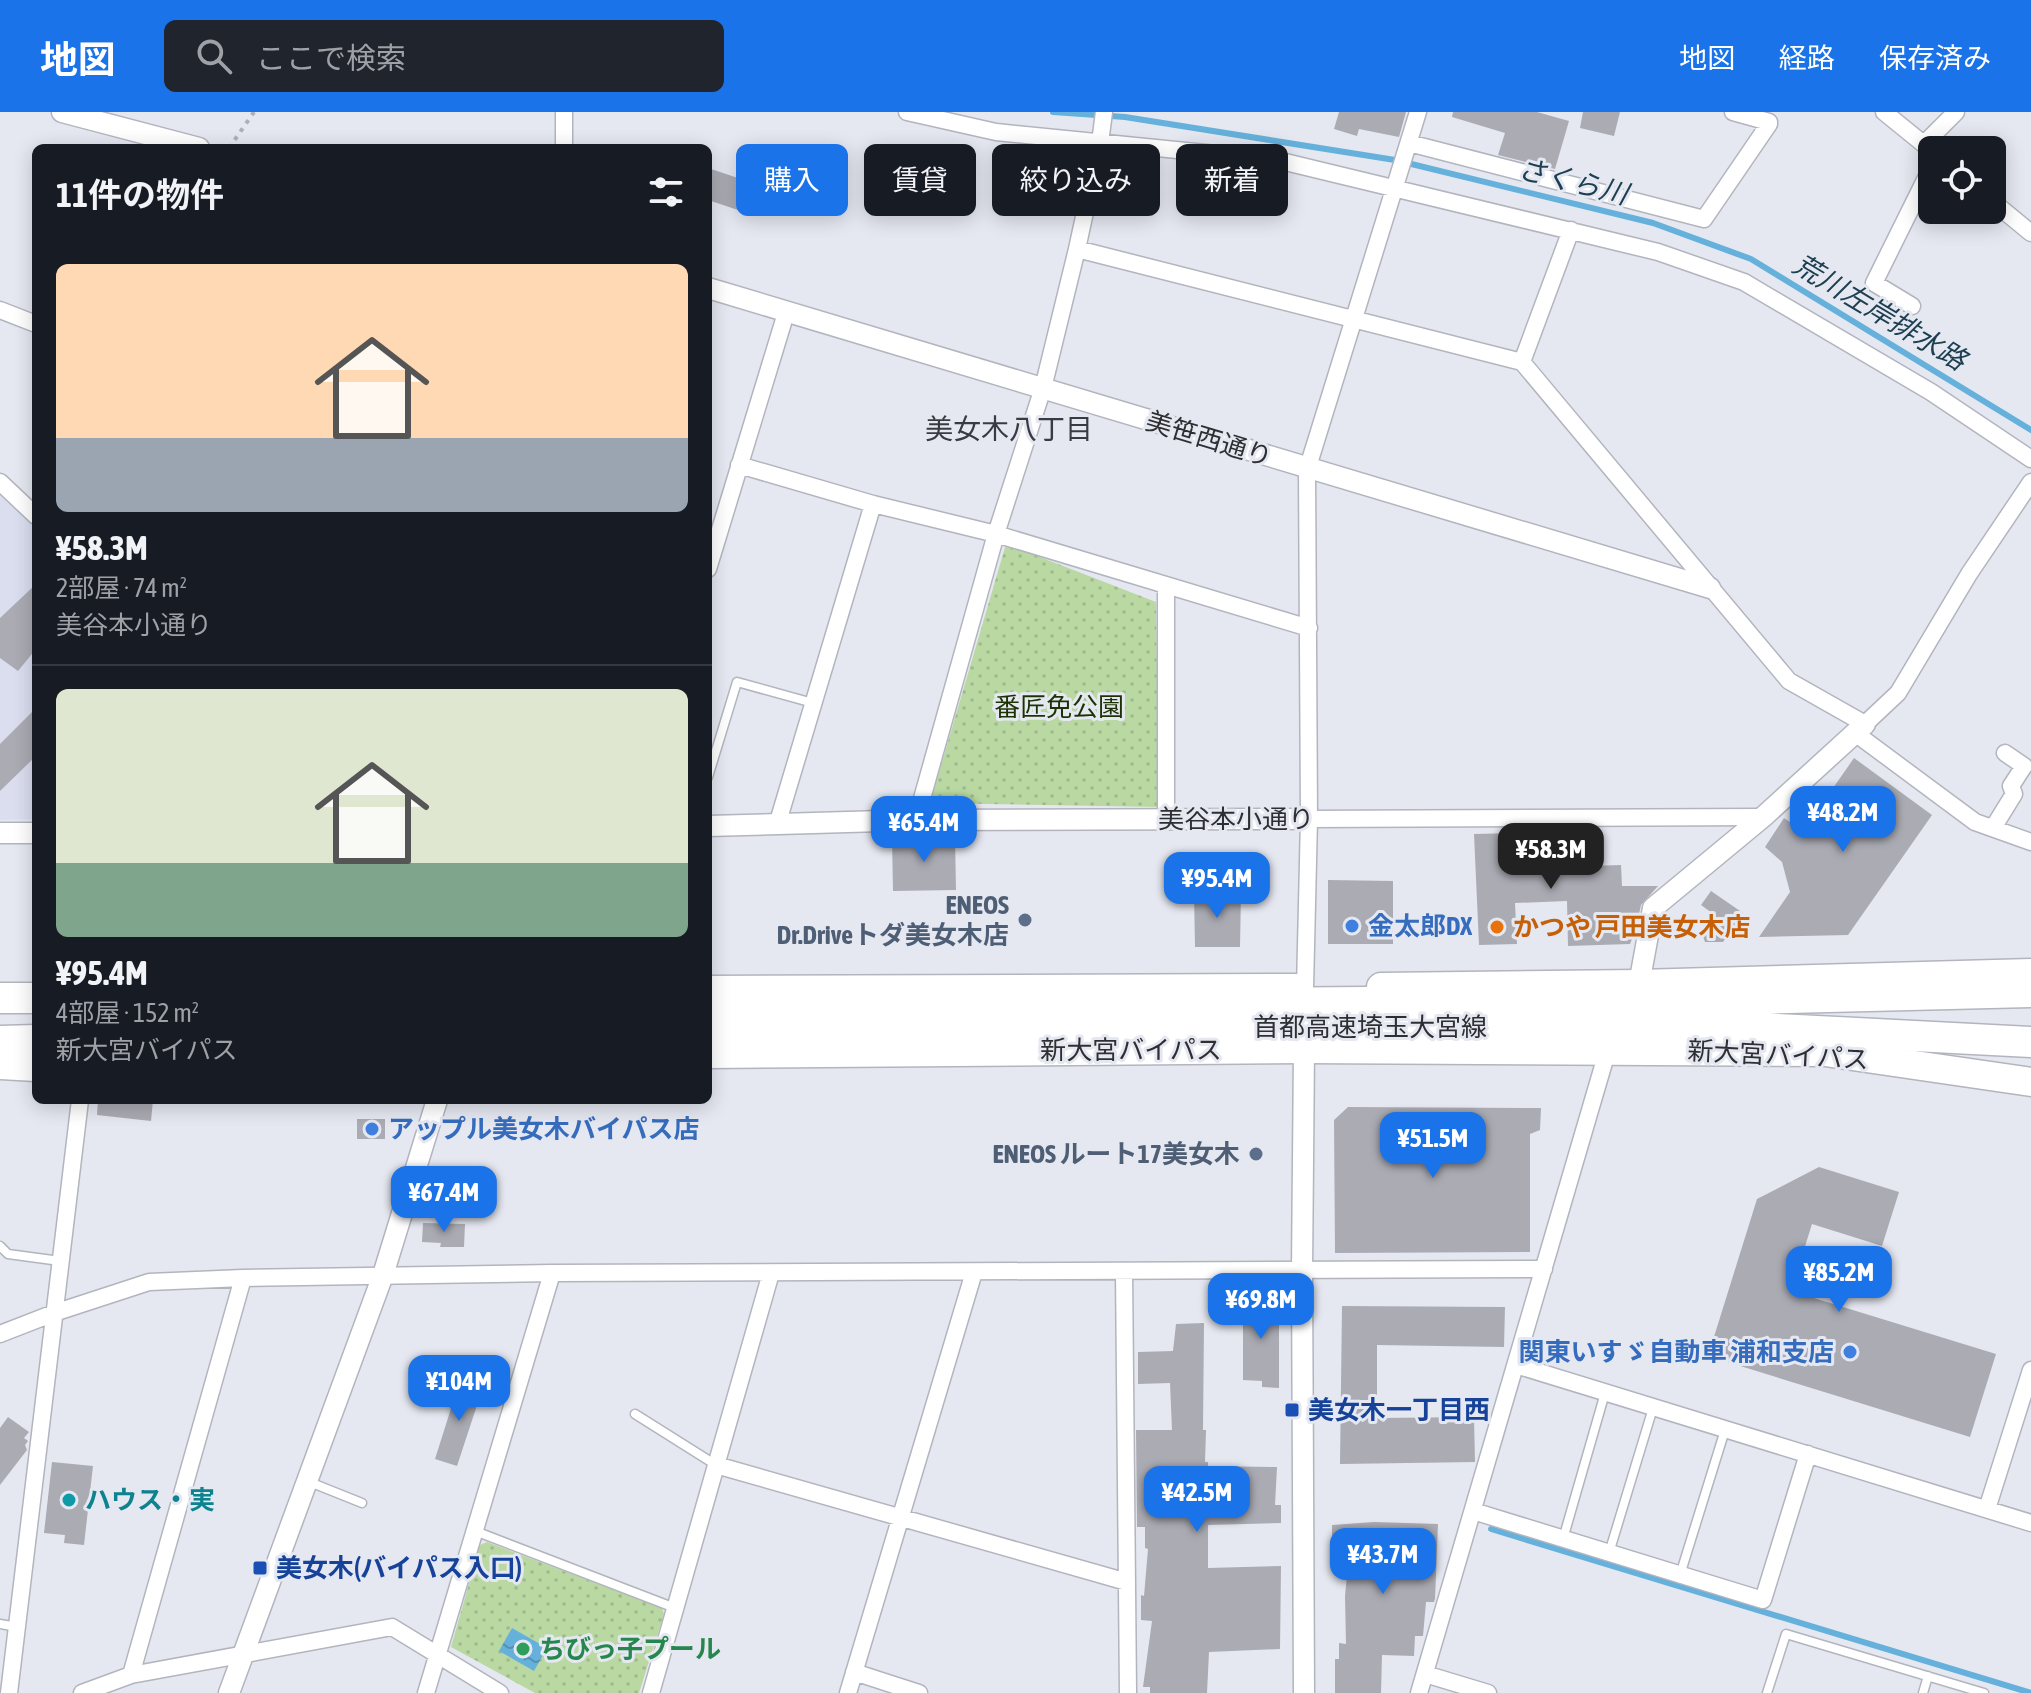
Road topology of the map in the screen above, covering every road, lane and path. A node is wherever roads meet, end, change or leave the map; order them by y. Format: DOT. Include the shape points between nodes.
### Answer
graph roads {
  1 [pos="62,112"];
  2 [pos="254,112"];
  3 [pos="564,112"];
  4 [pos="907,112"];
  5 [pos="1104,112"];
  6 [pos="1418,112"];
  7 [pos="1733,112"];
  8 [pos="1884,112"];
  9 [pos="1956,112"];
  10 [pos="1937,136"];
  11 [pos="1101,137"];
  12 [pos="1918,140"];
  13 [pos="184,144"];
  14 [pos="232,144"];
  15 [pos="564,144"];
  16 [pos="1408,146"];
  17 [pos="1397,181"];
  18 [pos="1918,194"];
  19 [pos="2006,212"];
  20 [pos="1571,230"];
  21 [pos="2031,233"];
  22 [pos="1077,249"];
  23 [pos="712,289"];
  24 [pos="1912,306"];
  25 [pos="0,310"];
  26 [pos="786,313"];
  27 [pos="1355,320"];
  28 [pos="32,322"];
  29 [pos="1522,362"];
  30 [pos="1043,388"];
  31 [pos="2031,459"];
  32 [pos="739,465"];
  33 [pos="1307,470"];
  34 [pos="0,482"];
  35 [pos="2031,482"];
  36 [pos="873,504"];
  37 [pos="32,512"];
  38 [pos="996,534"];
  39 [pos="712,556"];
  40 [pos="1166,585"];
  41 [pos="1710,588"];
  42 [pos="1309,628"];
  43 [pos="813,703"];
  44 [pos="1860,728"];
  45 [pos="2005,753"];
  46 [pos="712,764"];
  47 [pos="1763,817"];
  48 [pos="1166,819"];
  49 [pos="1309,819"];
  50 [pos="916,820"];
  51 [pos="777,825"];
  52 [pos="712,826"];
  53 [pos="1993,828"];
  54 [pos="0,833"];
  55 [pos="32,833"];
  56 [pos="2031,842"];
  57 [pos="2031,973"];
  58 [pos="1639,984"];
  59 [pos="1305,988"];
  60 [pos="712,990"];
  61 [pos="2031,992"];
  62 [pos="12,994"];
  63 [pos="712,1007"];
  64 [pos="32,1009"];
  65 [pos="712,1032"];
  66 [pos="32,1040"];
  67 [pos="0,1041"];
  68 [pos="2029,1042"];
  69 [pos="1304,1049"];
  70 [pos="1608,1049"];
  71 [pos="712,1054"];
  72 [pos="2031,1082"];
  73 [pos="80,1104"];
  74 [pos="436,1104"];
  75 [pos="0,1246"];
  76 [pos="60,1261"];
  77 [pos="1544,1269"];
  78 [pos="1124,1271"];
  79 [pos="1302,1271"];
  80 [pos="974,1272"];
  81 [pos="552,1273"];
  82 [pos="771,1273"];
  83 [pos="383,1275"];
  84 [pos="243,1278"];
  85 [pos="54,1313"];
  86 [pos="0,1334"];
  87 [pos="1516,1365"];
  88 [pos="2031,1370"];
  89 [pos="1605,1392"];
  90 [pos="1653,1407"];
  91 [pos="635,1414"];
  92 [pos="1725,1429"];
  93 [pos="1808,1454"];
  94 [pos="716,1465"];
  95 [pos="306,1480"];
  96 [pos="362,1503"];
  97 [pos="1987,1509"];
  98 [pos="1473,1511"];
  99 [pos="901,1516"];
  100 [pos="2031,1523"];
  101 [pos="475,1531"];
  102 [pos="1563,1539"];
  103 [pos="1609,1553"];
  104 [pos="1680,1575"];
  105 [pos="1127,1582"];
  106 [pos="675,1608"];
  107 [pos="8,1626"];
  108 [pos="437,1654"];
  109 [pos="242,1656"];
  110 [pos="854,1672"];
  111 [pos="1425,1674"];
  112 [pos="131,1675"];
  113 [pos="1928,1676"];
  114 [pos="9,1693"];
  115 [pos="82,1693"];
  116 [pos="229,1693"];
  117 [pos="426,1693"];
  118 [pos="500,1693"];
  119 [pos="651,1693"];
  120 [pos="848,1693"];
  121 [pos="919,1693"];
  122 [pos="1128,1693"];
  123 [pos="1304,1693"];
  124 [pos="1419,1693"];
  125 [pos="1488,1693"];
  126 [pos="1767,1693"];
  127 [pos="1923,1693"];
  128 [pos="1984,1693"];
  1 -- 13 [label="street"];
  2 -- 14 [label="path"];
  3 -- 15 [label="street"];
  4 -- 11 [label="street" via="996,132"];
  5 -- 11 [label="street"];
  6 -- 16 [label="street"];
  7 -- 16 [label="street" via="1769,123 1704,219"];
  8 -- 12 [label="street"];
  9 -- 10 [label="street"];
  11 -- 17 [label="street"];
  11 -- 22 [label="street"];
  16 -- 17 [label="street"];
  17 -- 20 [label="street"];
  17 -- 27 [label="street"];
  18 -- 24 [label="street" via="1874,283"];
  19 -- 21 [label="street"];
  20 -- 29 [label="street"];
  20 -- 31 [label="street" via="1744,282 1931,392"];
  22 -- 27 [label="street"];
  22 -- 30 [label="street"];
  23 -- 26 [label="street, 美笹西通り"];
  25 -- 28 [label="street"];
  26 -- 30 [label="street, 美笹西通り"];
  26 -- 32 [label="street"];
  27 -- 29 [label="street"];
  27 -- 33 [label="street"];
  29 -- 41 [label="street"];
  30 -- 33 [label="street, 美笹西通り"];
  30 -- 38 [label="street"];
  32 -- 36 [label="street"];
  32 -- 39 [label="street"];
  33 -- 41 [label="street, 美笹西通り"];
  33 -- 42 [label="street"];
  34 -- 37 [label="street"];
  35 -- 44 [label="street" via="1898,693"];
  36 -- 38 [label="street"];
  36 -- 43 [label="street"];
  38 -- 40 [label="street"];
  38 -- 50 [label="street"];
  40 -- 42 [label="street"];
  40 -- 48 [label="street"];
  41 -- 44 [label="street" via="1789,681"];
  42 -- 49 [label="street"];
  43 -- 46 [label="lane" via="737,682"];
  43 -- 51 [label="street"];
  44 -- 47 [label="street"];
  44 -- 53 [label="street" via="1975,822"];
  45 -- 53 [label="street" via="2024,766"];
  47 -- 49 [label="street, 美谷本小通り"];
  47 -- 58 [label="street" via="1653,908"];
  48 -- 49 [label="street, 美谷本小通り"];
  48 -- 50 [label="street, 美谷本小通り"];
  49 -- 59 [label="street"];
  50 -- 51 [label="street, 美谷本小通り"];
  51 -- 52 [label="street, 美谷本小通り"];
  53 -- 56 [label="street"];
  54 -- 55 [label="street"];
  57 -- 58 [label="highway"];
  58 -- 59 [label="highway"];
  59 -- 60 [label="highway"];
  61 -- 63 [label="highway, 首都高速埼玉大宮線" via="1682,1000"];
  62 -- 64 [label="highway"];
  65 -- 68 [label="highway, 首都高速埼玉大宮線" via="1726,1027"];
  66 -- 67 [label="highway"];
  69 -- 70 [label="highway, 新大宮バイパス"];
  69 -- 71 [label="highway, 新大宮バイパス"];
  69 -- 79 [label="street"];
  70 -- 72 [label="highway, 新大宮バイパス" via="1825,1052"];
  70 -- 77 [label="street"];
  73 -- 76 [label="street"];
  74 -- 83 [label="street"];
  75 -- 76 [label="lane" via="8,1254"];
  76 -- 85 [label="street"];
  77 -- 79 [label="street"];
  77 -- 87 [label="street"];
  78 -- 79 [label="street"];
  78 -- 80 [label="street"];
  78 -- 105 [label="street"];
  79 -- 123 [label="street"];
  80 -- 82 [label="street"];
  80 -- 99 [label="street"];
  81 -- 82 [label="street"];
  81 -- 83 [label="street"];
  81 -- 101 [label="street"];
  82 -- 94 [label="street"];
  83 -- 84 [label="street"];
  83 -- 95 [label="street"];
  84 -- 85 [label="street" via="149,1282"];
  84 -- 112 [label="street"];
  85 -- 86 [label="street"];
  85 -- 107 [label="street"];
  87 -- 89 [label="street"];
  87 -- 98 [label="street"];
  88 -- 97 [label="street"];
  89 -- 90 [label="street"];
  89 -- 102 [label="lane"];
  90 -- 92 [label="street"];
  90 -- 103 [label="lane"];
  91 -- 94 [label="lane"];
  92 -- 93 [label="street"];
  92 -- 104 [label="lane"];
  93 -- 97 [label="street"];
  93 -- 104 [label="street" via="1763,1600"];
  94 -- 99 [label="street"];
  94 -- 106 [label="street"];
  95 -- 96 [label="lane"];
  95 -- 109 [label="street"];
  97 -- 100 [label="street"];
  98 -- 102 [label="street"];
  98 -- 111 [label="street"];
  99 -- 105 [label="street"];
  99 -- 110 [label="street"];
  101 -- 106 [label="lane"];
  101 -- 108 [label="street"];
  102 -- 103 [label="street"];
  103 -- 104 [label="street"];
  105 -- 122 [label="street"];
  106 -- 119 [label="street"];
  107 -- 114 [label="street"];
  108 -- 109 [label="street" via="392,1627"];
  108 -- 117 [label="street"];
  108 -- 118 [label="street"];
  109 -- 112 [label="street"];
  109 -- 116 [label="street"];
  110 -- 120 [label="street"];
  110 -- 121 [label="street"];
  111 -- 124 [label="street"];
  111 -- 125 [label="street"];
  112 -- 115 [label="street"];
  113 -- 126 [label="lane" via="1786,1634"];
  113 -- 127 [label="lane"];
  113 -- 128 [label="lane"];
}
